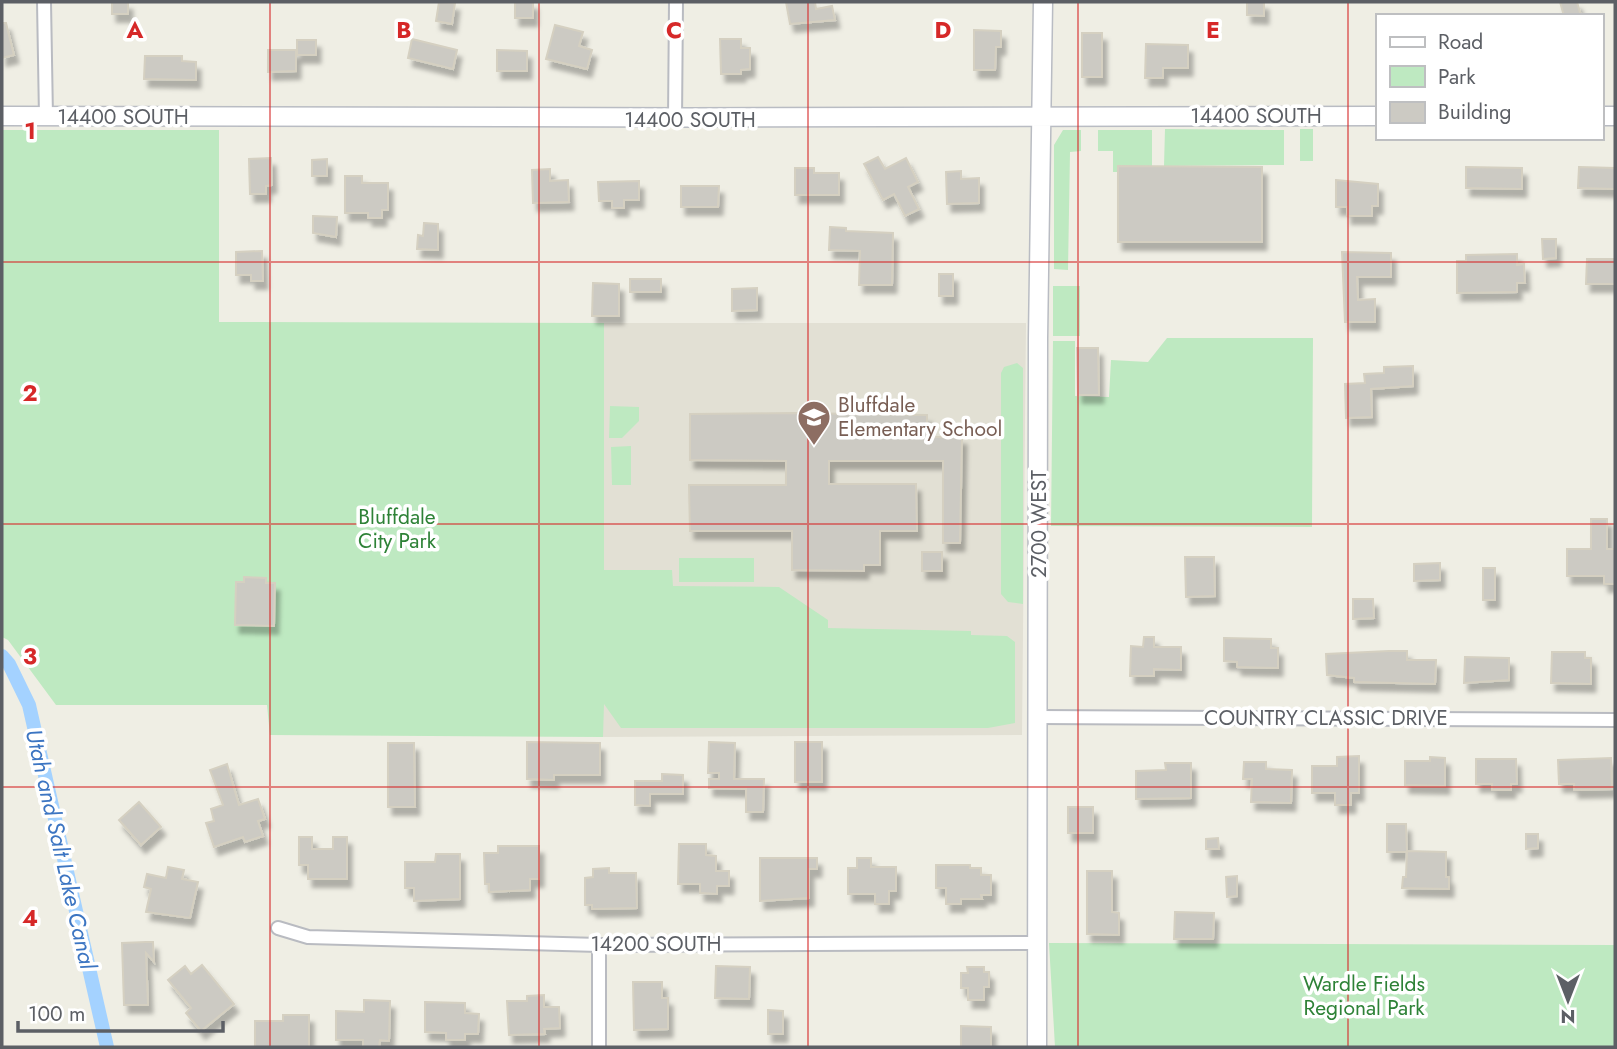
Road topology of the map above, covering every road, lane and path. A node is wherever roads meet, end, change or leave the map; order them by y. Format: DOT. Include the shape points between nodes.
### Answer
graph roads {
  1 [pos="44,2"];
  2 [pos="676,2"];
  3 [pos="1043,2"];
  4 [pos="2,116"];
  5 [pos="1042,116"];
  6 [pos="1376,116"];
  7 [pos="46,117"];
  8 [pos="675,120"];
  9 [pos="1038,717"];
  10 [pos="1615,720"];
  11 [pos="278,928"];
  12 [pos="1035,943"];
  13 [pos="599,945"];
  14 [pos="599,1047"];
  15 [pos="1037,1047"];
  1 -- 7 [label="street"];
  2 -- 8 [label="street"];
  3 -- 5 [label="main road, 2700 WEST"];
  4 -- 7 [label="main road, 14400 SOUTH"];
  5 -- 6 [label="main road, 14400 SOUTH"];
  5 -- 8 [label="main road, 14400 SOUTH"];
  5 -- 9 [label="main road, 2700 WEST"];
  7 -- 8 [label="main road, 14400 SOUTH"];
  9 -- 10 [label="street, COUNTRY CLASSIC DRIVE"];
  9 -- 12 [label="main road, 2700 WEST"];
  11 -- 13 [label="street, 14200 SOUTH" via="308,937"];
  12 -- 13 [label="street, 14200 SOUTH"];
  12 -- 15 [label="main road, 2700 WEST"];
  13 -- 14 [label="street"];
}
